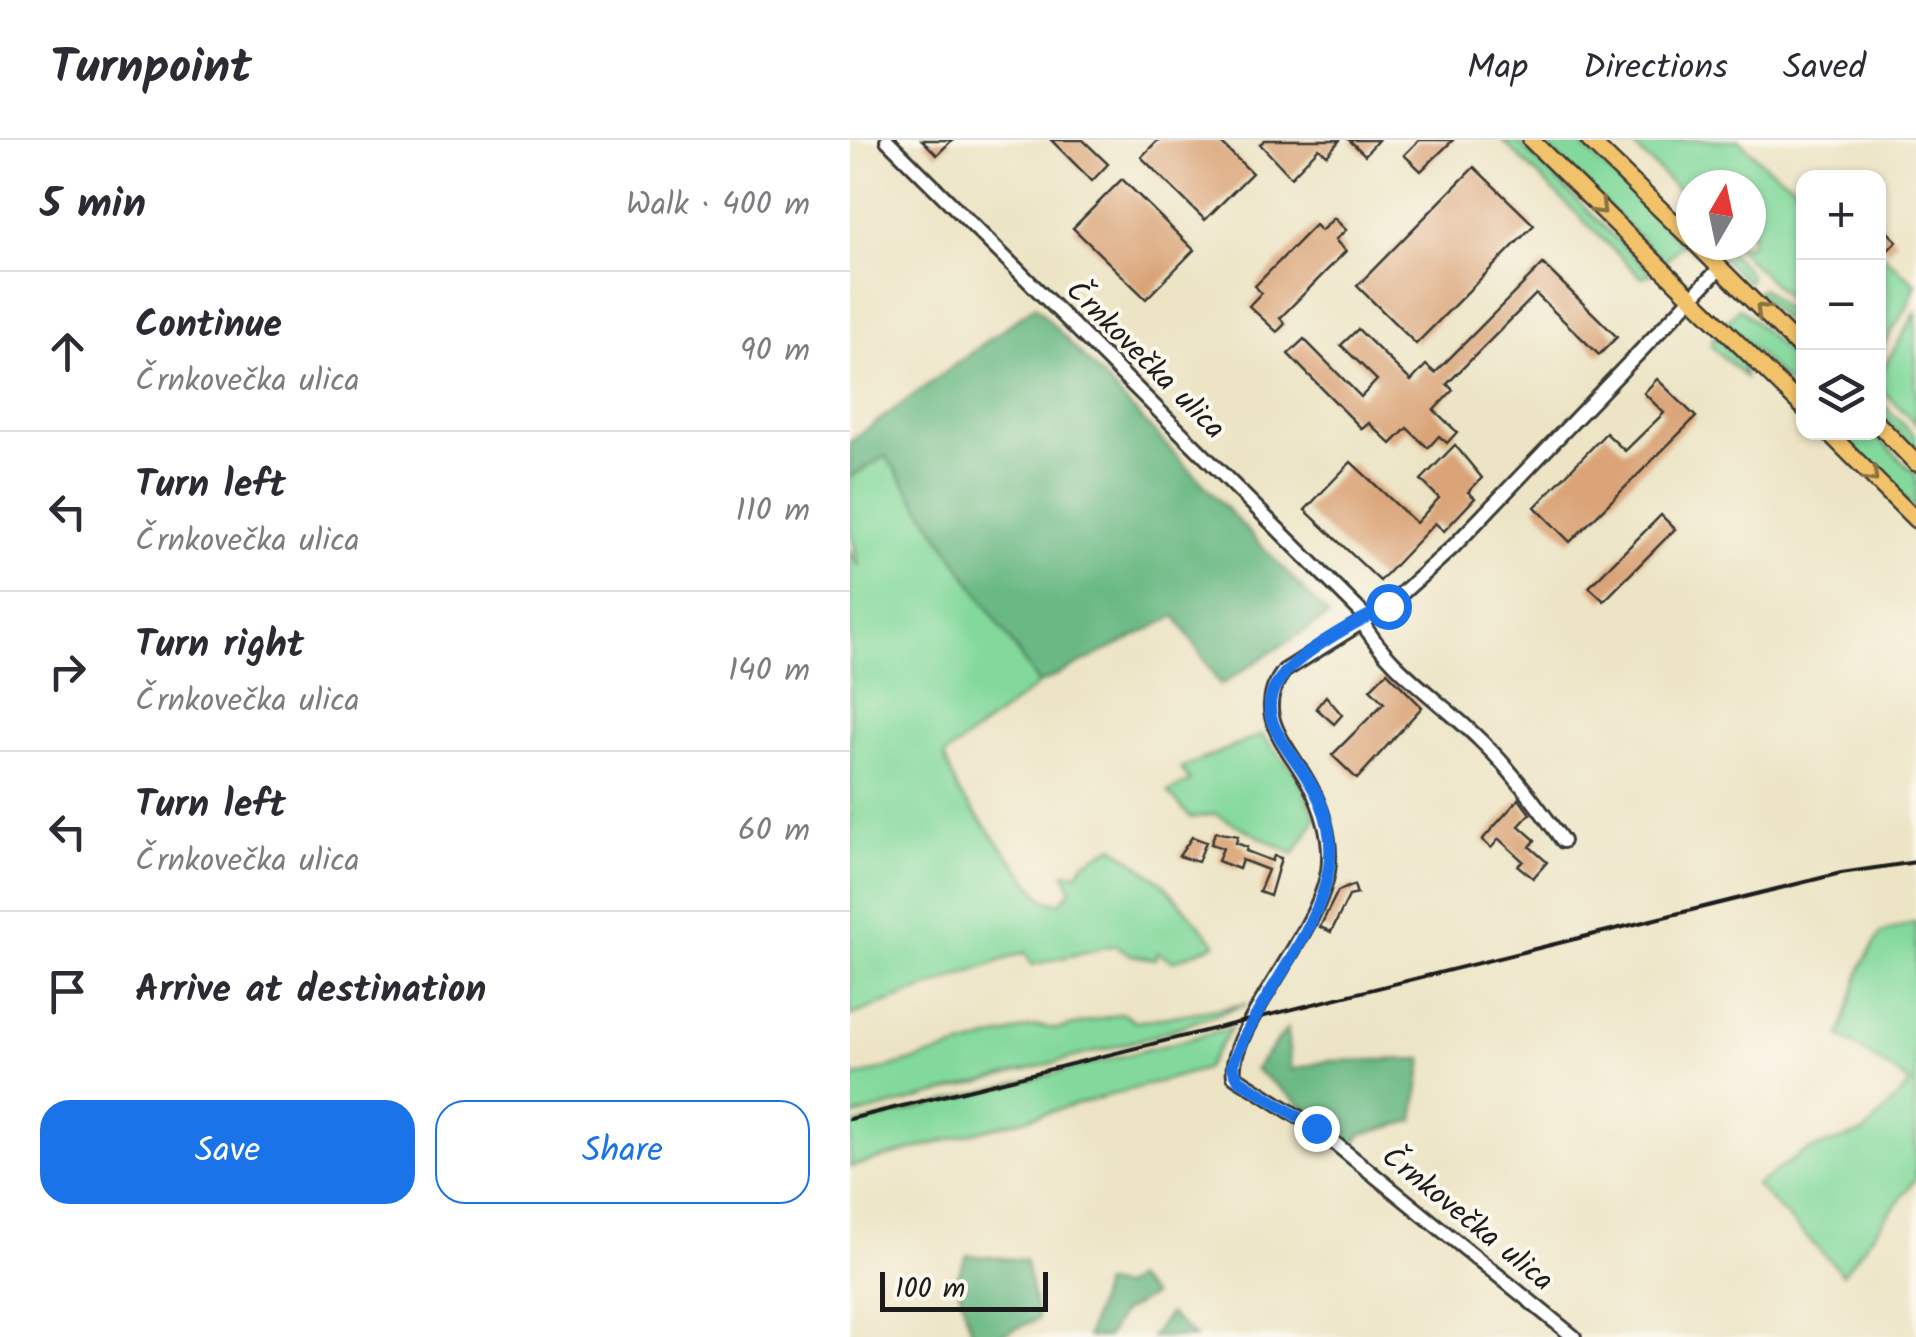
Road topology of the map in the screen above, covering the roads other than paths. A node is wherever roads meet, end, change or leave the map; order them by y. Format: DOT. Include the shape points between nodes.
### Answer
graph roads {
  1 [pos="887,140"];
  2 [pos="1531,140"];
  3 [pos="1589,140"];
  4 [pos="1676,224"];
  5 [pos="1712,260"];
  6 [pos="1720,268"];
  7 [pos="1691,297"];
  8 [pos="1802,350"];
  9 [pos="1796,400"];
  10 [pos="1886,432"];
  11 [pos="1836,440"];
  12 [pos="1916,463"];
  13 [pos="1916,520"];
  14 [pos="1364,619"];
  15 [pos="1563,841"];
  16 [pos="1574,1337"];
  1 -- 14 [label="street, Črnkovečka ulica"];
  2 -- 7 [label="main road, one-way"];
  3 -- 4 [label="main road"];
  5 -- 6 [label="main road"];
  6 -- 7 [label="street, Črnkovečka ulica"];
  8 -- 6 [label="main road, one-way"];
  7 -- 9 [label="main road"];
  7 -- 14 [label="street, Črnkovečka ulica" via="1466,534 1388,606"];
  10 -- 12 [label="main road"];
  11 -- 13 [label="main road, one-way"];
  14 -- 15 [label="street" via="1370,636 1528,791"];
  14 -- 16 [label="street, Črnkovečka ulica" via="1299,660 1273,686 1271,722 1321,811 1330,862 1322,896 1242,1040 1234,1076 1316,1128"];
}
